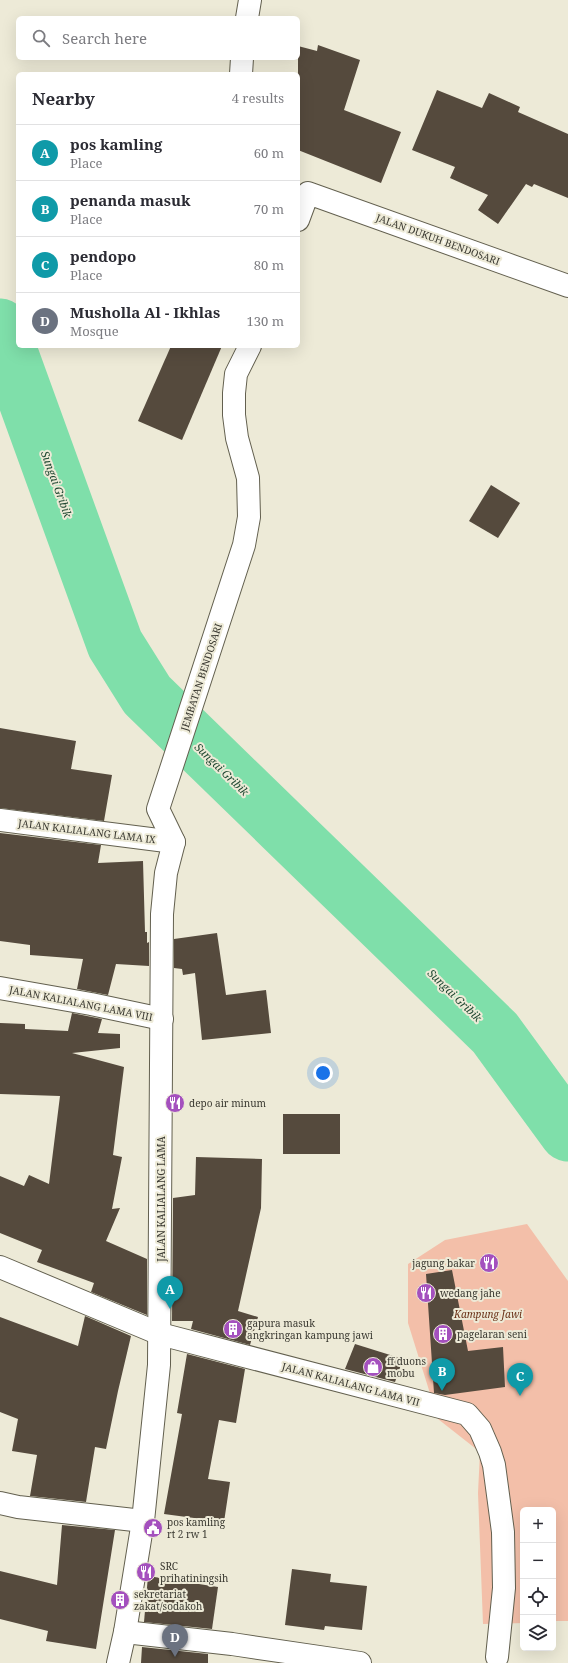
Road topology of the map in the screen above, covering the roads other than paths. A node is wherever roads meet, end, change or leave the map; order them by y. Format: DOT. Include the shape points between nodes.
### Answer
graph roads {
  1 [pos="242,60"];
  2 [pos="241,72"];
  3 [pos="303,191"];
  4 [pos="300,208"];
  5 [pos="568,286"];
  6 [pos="249,348"];
  7 [pos="0,820"];
  8 [pos="174,842"];
  9 [pos="0,988"];
  10 [pos="162,1019"];
  11 [pos="0,1267"];
  12 [pos="160,1334"];
  13 [pos="0,1503"];
  14 [pos="143,1521"];
  15 [pos="125,1632"];
  16 [pos="497,1657"];
  17 [pos="118,1663"];
  18 [pos="360,1663"];
  1 -- 2 [label="street"];
  3 -- 4 [label="street, JALAN DUKUH BENDOSARI"];
  3 -- 5 [label="street, JALAN DUKUH BENDOSARI"];
  6 -- 8 [label="street, JEMBATAN BENDOSARI" via="236,374 234,393 237,438 248,478 249,517 244,545 158,809"];
  7 -- 8 [label="street, JALAN KALIALANG LAMA IX"];
  8 -- 10 [label="street, JALAN KALIALANG LAMA" via="166,873 162,914"];
  9 -- 10 [label="street, JALAN KALIALANG LAMA VIII"];
  10 -- 12 [label="street, JALAN KALIALANG LAMA"];
  11 -- 12 [label="street, JALAN KALIALANG LAMA VII"];
  12 -- 14 [label="street, JALAN KALIALANG LAMA"];
  12 -- 16 [label="street, JALAN KALIALANG LAMA VII" via="467,1414 480,1429 490,1452 503,1532 504,1588"];
  13 -- 14 [label="street"];
  14 -- 15 [label="street, JALAN KALIALANG LAMA"];
  15 -- 17 [label="street, JALAN KALIALANG LAMA"];
  15 -- 18 [label="street" via="232,1644"];
}
